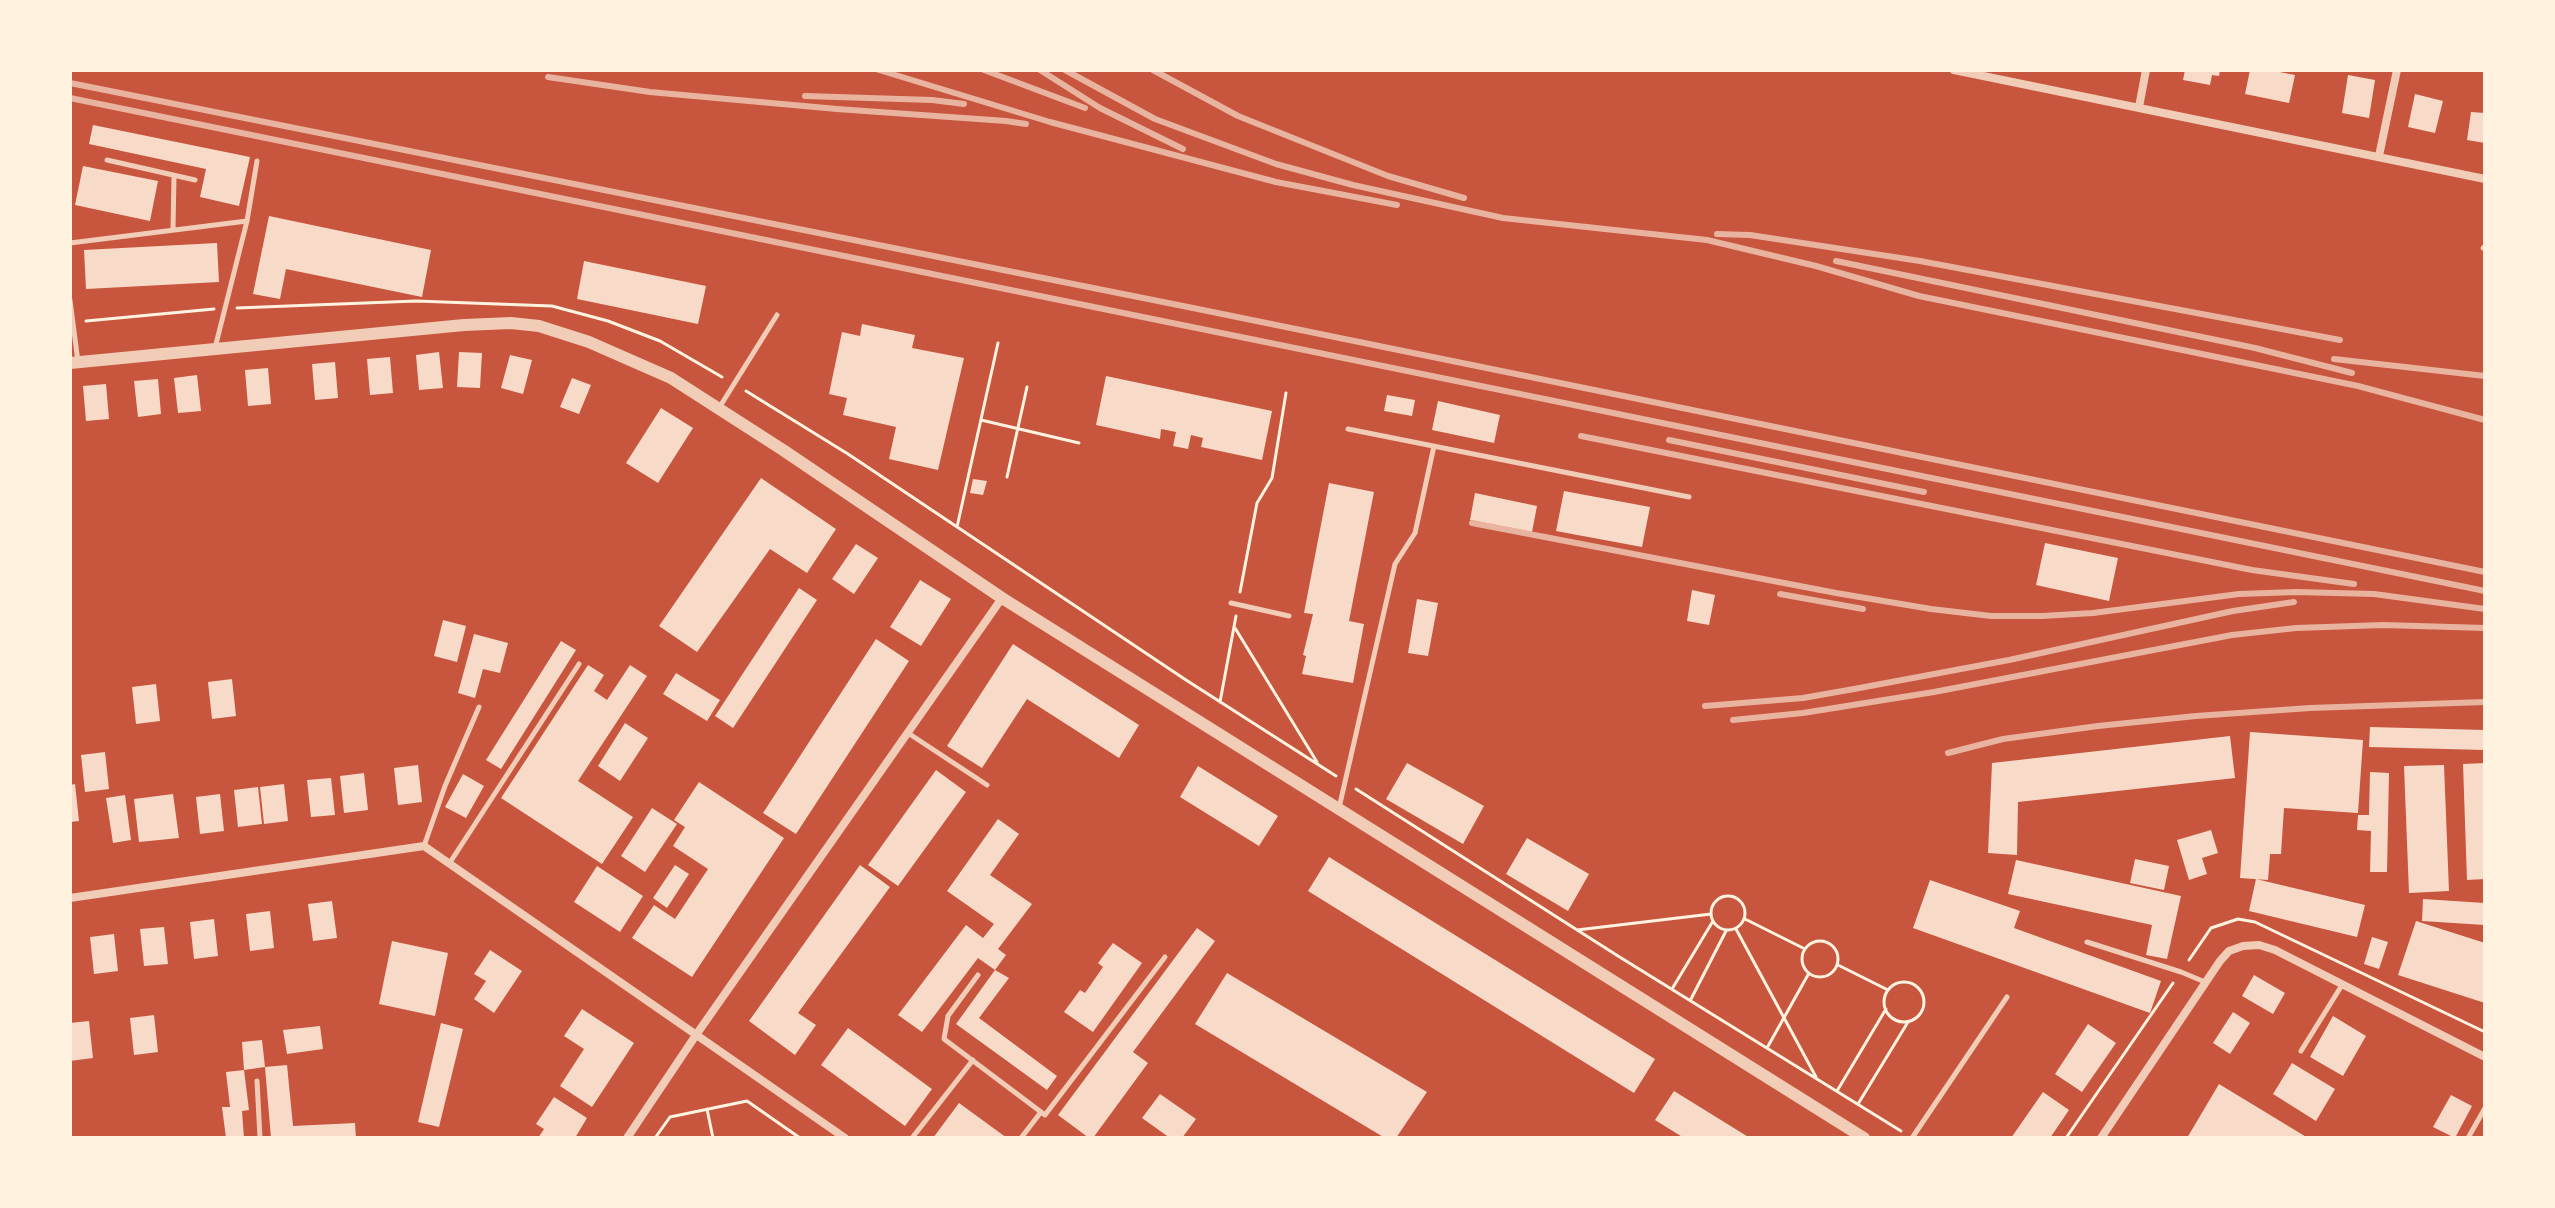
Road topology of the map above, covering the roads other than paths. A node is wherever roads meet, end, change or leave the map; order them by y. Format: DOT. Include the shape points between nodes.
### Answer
graph roads {
  1 [pos="1954,70"];
  2 [pos="2146,70"];
  3 [pos="2397,70"];
  4 [pos="2139,107"];
  5 [pos="2379,156"];
  6 [pos="107,160"];
  7 [pos="257,161"];
  8 [pos="174,176"];
  9 [pos="2485,179"];
  10 [pos="195,180"];
  11 [pos="247,221"];
  12 [pos="173,230"];
  13 [pos="70,243"];
  14 [pos="70,300"];
  15 [pos="777,315"];
  16 [pos="214,349"];
  17 [pos="74,363"];
  18 [pos="719,409"];
  19 [pos="1348,429"];
  20 [pos="1434,446"];
  21 [pos="1689,497"];
  22 [pos="1002,598"];
  23 [pos="1234,604"];
  24 [pos="1289,616"];
  25 [pos="579,664"];
  26 [pos="479,707"];
  27 [pos="908,732"];
  28 [pos="987,785"];
  29 [pos="1339,809"];
  30 [pos="424,846"];
  31 [pos="449,864"];
  32 [pos="70,898"];
  33 [pos="2087,942"];
  34 [pos="1165,957"];
  35 [pos="978,975"];
  36 [pos="2206,983"];
  37 [pos="2342,984"];
  38 [pos="2007,997"];
  39 [pos="696,1035"];
  40 [pos="2301,1051"];
  41 [pos="2485,1057"];
  42 [pos="973,1060"];
  43 [pos="257,1081"];
  44 [pos="2485,1108"];
  45 [pos="1041,1112"];
  46 [pos="260,1138"];
  47 [pos="627,1138"];
  48 [pos="845,1138"];
  49 [pos="912,1138"];
  50 [pos="1021,1138"];
  51 [pos="1864,1138"];
  52 [pos="1912,1138"];
  53 [pos="2101,1138"];
  54 [pos="2468,1138"];
  1 -- 4 [label="street"];
  2 -- 4 [label="street"];
  3 -- 5 [label="street"];
  4 -- 5 [label="street"];
  5 -- 9 [label="street"];
  6 -- 8 [label="lane"];
  7 -- 11 [label="lane"];
  8 -- 10 [label="lane"];
  8 -- 12 [label="lane"];
  11 -- 12 [label="lane"];
  11 -- 16 [label="lane"];
  12 -- 13 [label="lane"];
  14 -- 17 [label="lane"];
  15 -- 18 [label="lane"];
  16 -- 17 [label="street"];
  16 -- 18 [label="street" via="464,325 539,326 671,378"];
  18 -- 22 [label="street"];
  19 -- 20 [label="lane"];
  20 -- 21 [label="lane"];
  20 -- 29 [label="lane" via="1415,533 1395,564"];
  22 -- 27 [label="street"];
  22 -- 29 [label="street"];
  23 -- 24 [label="lane"];
  25 -- 31 [label="lane"];
  26 -- 30 [label="lane"];
  27 -- 28 [label="lane"];
  27 -- 39 [label="street"];
  29 -- 51 [label="street"];
  30 -- 31 [label="street"];
  30 -- 32 [label="street"];
  31 -- 39 [label="street"];
  33 -- 36 [label="lane"];
  34 -- 45 [label="lane" via="1045,1115"];
  35 -- 42 [label="lane" via="948,1016 944,1039"];
  36 -- 37 [label="street" via="2229,951 2259,945"];
  36 -- 53 [label="street"];
  37 -- 40 [label="lane"];
  37 -- 41 [label="street"];
  38 -- 52 [label="lane"];
  39 -- 47 [label="street"];
  39 -- 48 [label="street"];
  42 -- 45 [label="lane"];
  42 -- 49 [label="lane"];
  43 -- 46 [label="lane"];
  44 -- 54 [label="lane"];
  45 -- 50 [label="lane"];
}
